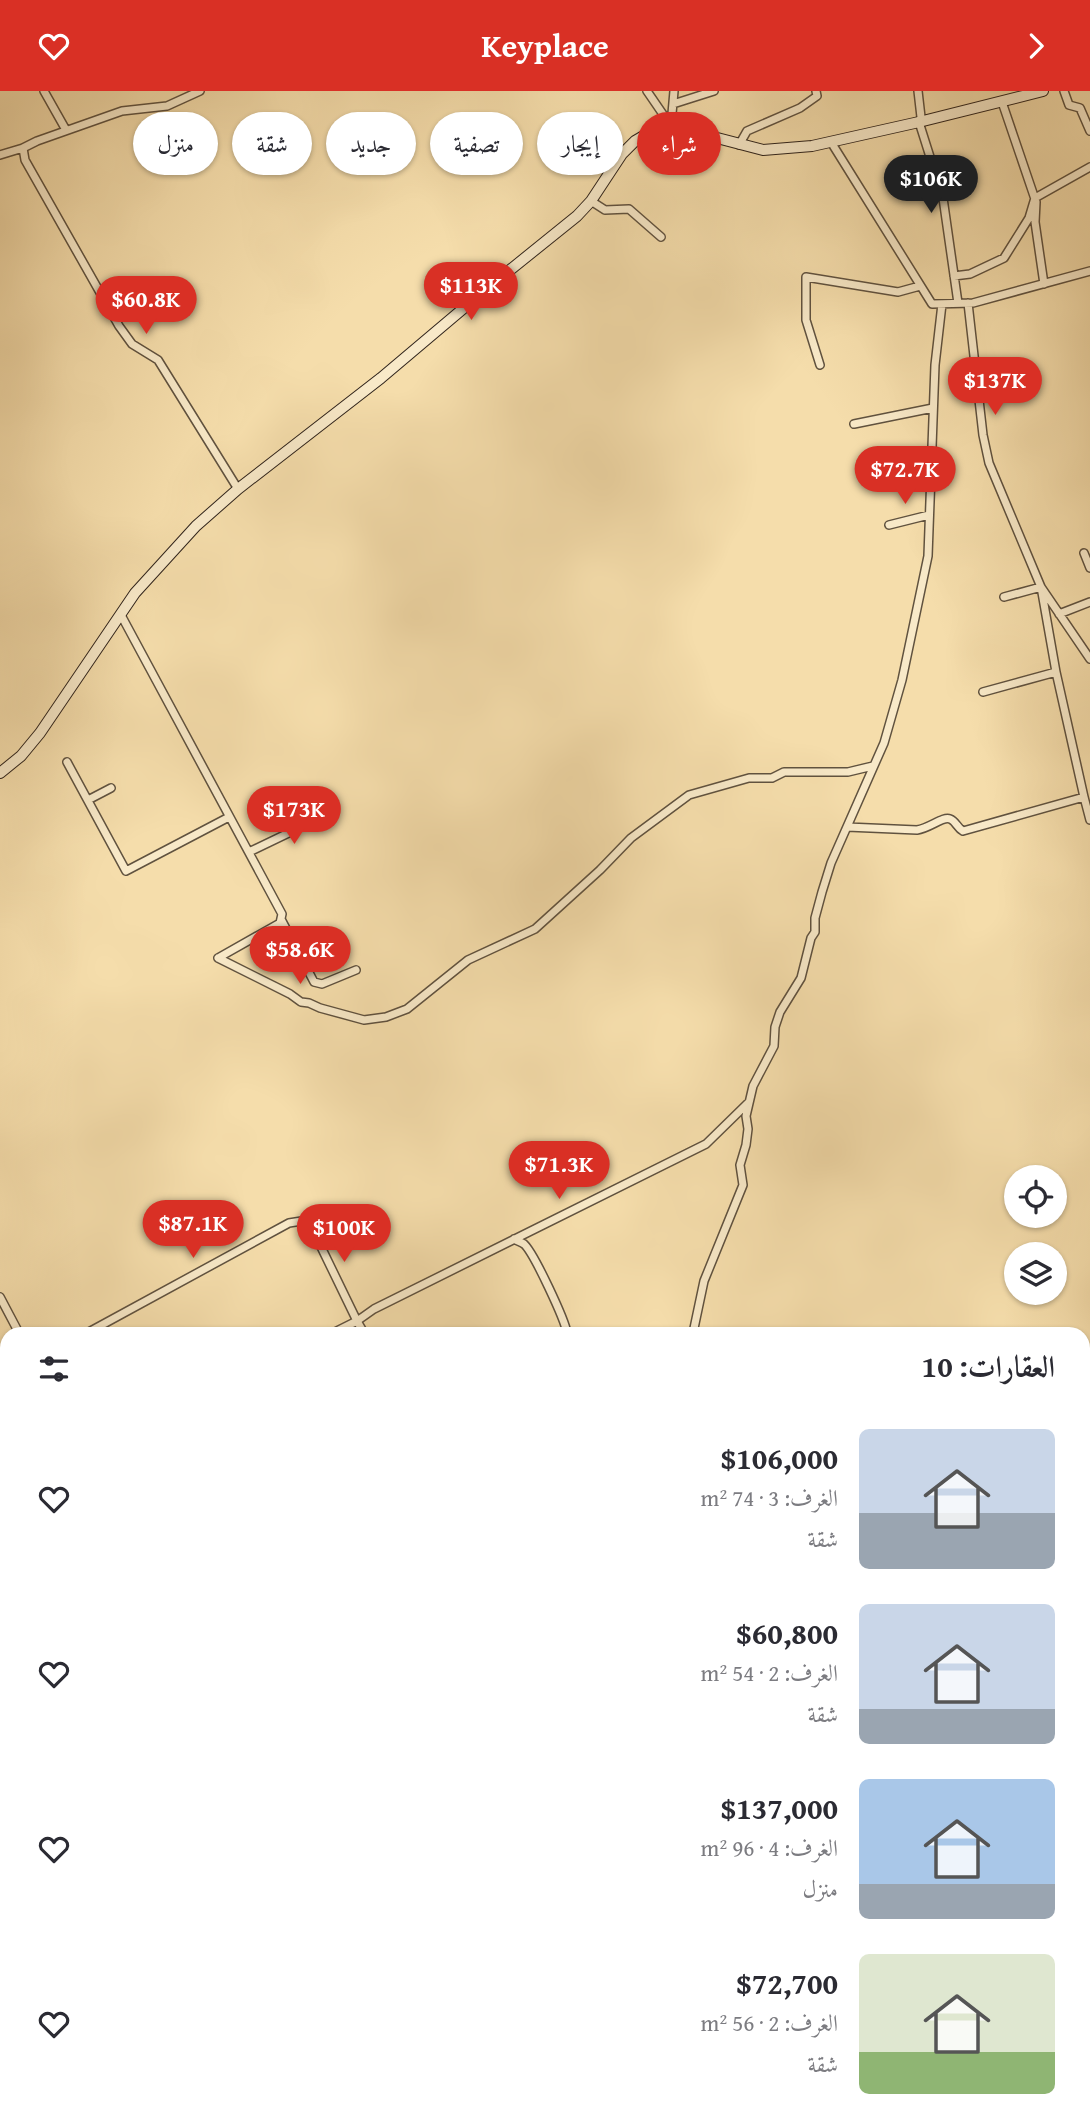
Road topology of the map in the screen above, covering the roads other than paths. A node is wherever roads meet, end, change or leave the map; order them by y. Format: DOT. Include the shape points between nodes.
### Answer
graph roads {
  1 [pos="44,91"];
  2 [pos="647,91"];
  3 [pos="674,91"];
  4 [pos="714,91"];
  5 [pos="816,91"];
  6 [pos="918,91"];
  7 [pos="1043,91"];
  8 [pos="1064,91"];
  9 [pos="197,92"];
  10 [pos="1006,98"];
  11 [pos="673,104"];
  12 [pos="661,112"];
  13 [pos="672,112"];
  14 [pos="919,123"];
  15 [pos="66,130"];
  16 [pos="1090,131"];
  17 [pos="637,140"];
  18 [pos="721,140"];
  19 [pos="831,142"];
  20 [pos="739,145"];
  21 [pos="23,148"];
  22 [pos="0,155"];
  23 [pos="1090,167"];
  24 [pos="1034,198"];
  25 [pos="590,201"];
  26 [pos="662,237"];
  27 [pos="1090,271"];
  28 [pos="954,276"];
  29 [pos="1044,284"];
  30 [pos="920,286"];
  31 [pos="958,303"];
  32 [pos="968,303"];
  33 [pos="942,304"];
  34 [pos="820,365"];
  35 [pos="933,408"];
  36 [pos="854,424"];
  37 [pos="238,489"];
  38 [pos="929,515"];
  39 [pos="888,525"];
  40 [pos="1084,552"];
  41 [pos="1090,568"];
  42 [pos="1041,587"];
  43 [pos="1004,597"];
  44 [pos="1090,603"];
  45 [pos="1059,614"];
  46 [pos="121,615"];
  47 [pos="1090,659"];
  48 [pos="1056,672"];
  49 [pos="983,692"];
  50 [pos="67,762"];
  51 [pos="873,767"];
  52 [pos="0,773"];
  53 [pos="111,788"];
  54 [pos="1084,797"];
  55 [pos="88,800"];
  56 [pos="328,814"];
  57 [pos="229,817"];
  58 [pos="1090,820"];
  59 [pos="847,827"];
  60 [pos="249,852"];
  61 [pos="281,918"];
  62 [pos="356,969"];
  63 [pos="750,1101"];
  64 [pos="514,1239"];
  65 [pos="0,1297"];
  66 [pos="357,1321"];
  67 [pos="16,1327"];
  68 [pos="98,1327"];
  69 [pos="345,1327"];
  70 [pos="360,1327"];
  71 [pos="565,1327"];
  72 [pos="694,1327"];
  1 -- 15 [label="street"];
  2 -- 12 [label="street"];
  3 -- 11 [label="street"];
  4 -- 11 [label="street"];
  5 -- 20 [label="street" via="817,96 800,108 747,131"];
  6 -- 14 [label="street"];
  7 -- 10 [label="street"];
  8 -- 16 [label="street" via="1069,106 1080,108"];
  9 -- 15 [label="street" via="167,106 122,111"];
  10 -- 14 [label="street"];
  10 -- 24 [label="street"];
  11 -- 13 [label="street"];
  14 -- 19 [label="street"];
  14 -- 28 [label="street" via="943,198"];
  15 -- 21 [label="street"];
  17 -- 25 [label="street"];
  18 -- 20 [label="street"];
  19 -- 20 [label="street" via="763,150"];
  19 -- 30 [label="street"];
  21 -- 22 [label="street"];
  21 -- 37 [label="street" via="119,326 132,344 158,360"];
  23 -- 24 [label="street"];
  24 -- 28 [label="street" via="1029,218 1004,258 970,274"];
  24 -- 29 [label="street"];
  25 -- 26 [label="street" via="605,209 629,209"];
  25 -- 37 [label="street" via="381,378"];
  27 -- 29 [label="street"];
  28 -- 31 [label="street"];
  29 -- 32 [label="street"];
  30 -- 33 [label="street" via="932,304"];
  30 -- 34 [label="street" via="898,292 806,277 806,320"];
  31 -- 32 [label="street"];
  31 -- 33 [label="street"];
  32 -- 42 [label="street" via="989,463"];
  33 -- 35 [label="street"];
  35 -- 36 [label="street"];
  35 -- 38 [label="street"];
  37 -- 46 [label="street" via="196,526"];
  38 -- 39 [label="street"];
  38 -- 51 [label="street" via="923,587 902,680"];
  40 -- 41 [label="street"];
  42 -- 43 [label="street"];
  42 -- 45 [label="street"];
  42 -- 48 [label="street"];
  44 -- 45 [label="street"];
  45 -- 47 [label="street"];
  46 -- 52 [label="street" via="40,733"];
  46 -- 57 [label="street"];
  48 -- 49 [label="street"];
  48 -- 54 [label="street"];
  50 -- 55 [label="street"];
  51 -- 59 [label="street"];
  51 -- 61 [label="street" via="848,772 784,772 690,795 631,838 535,929 468,960 407,1009 386,1017 364,1020 301,1002 218,958 280,923"];
  53 -- 55 [label="street"];
  54 -- 58 [label="street"];
  54 -- 59 [label="street" via="963,831 947,817 928,829"];
  55 -- 57 [label="street" via="126,871"];
  56 -- 60 [label="street"];
  57 -- 60 [label="street"];
  59 -- 63 [label="street" via="822,892 801,978 780,1011 774,1046"];
  60 -- 61 [label="street"];
  61 -- 62 [label="street" via="314,982 322,984"];
  63 -- 64 [label="street" via="706,1144"];
  63 -- 72 [label="street" via="740,1165 743,1185 704,1282"];
  64 -- 66 [label="street"];
  64 -- 71 [label="street" via="532,1256"];
  65 -- 67 [label="street"];
  66 -- 68 [label="street" via="308,1220 299,1220"];
  66 -- 69 [label="street"];
  66 -- 70 [label="street"];
}
